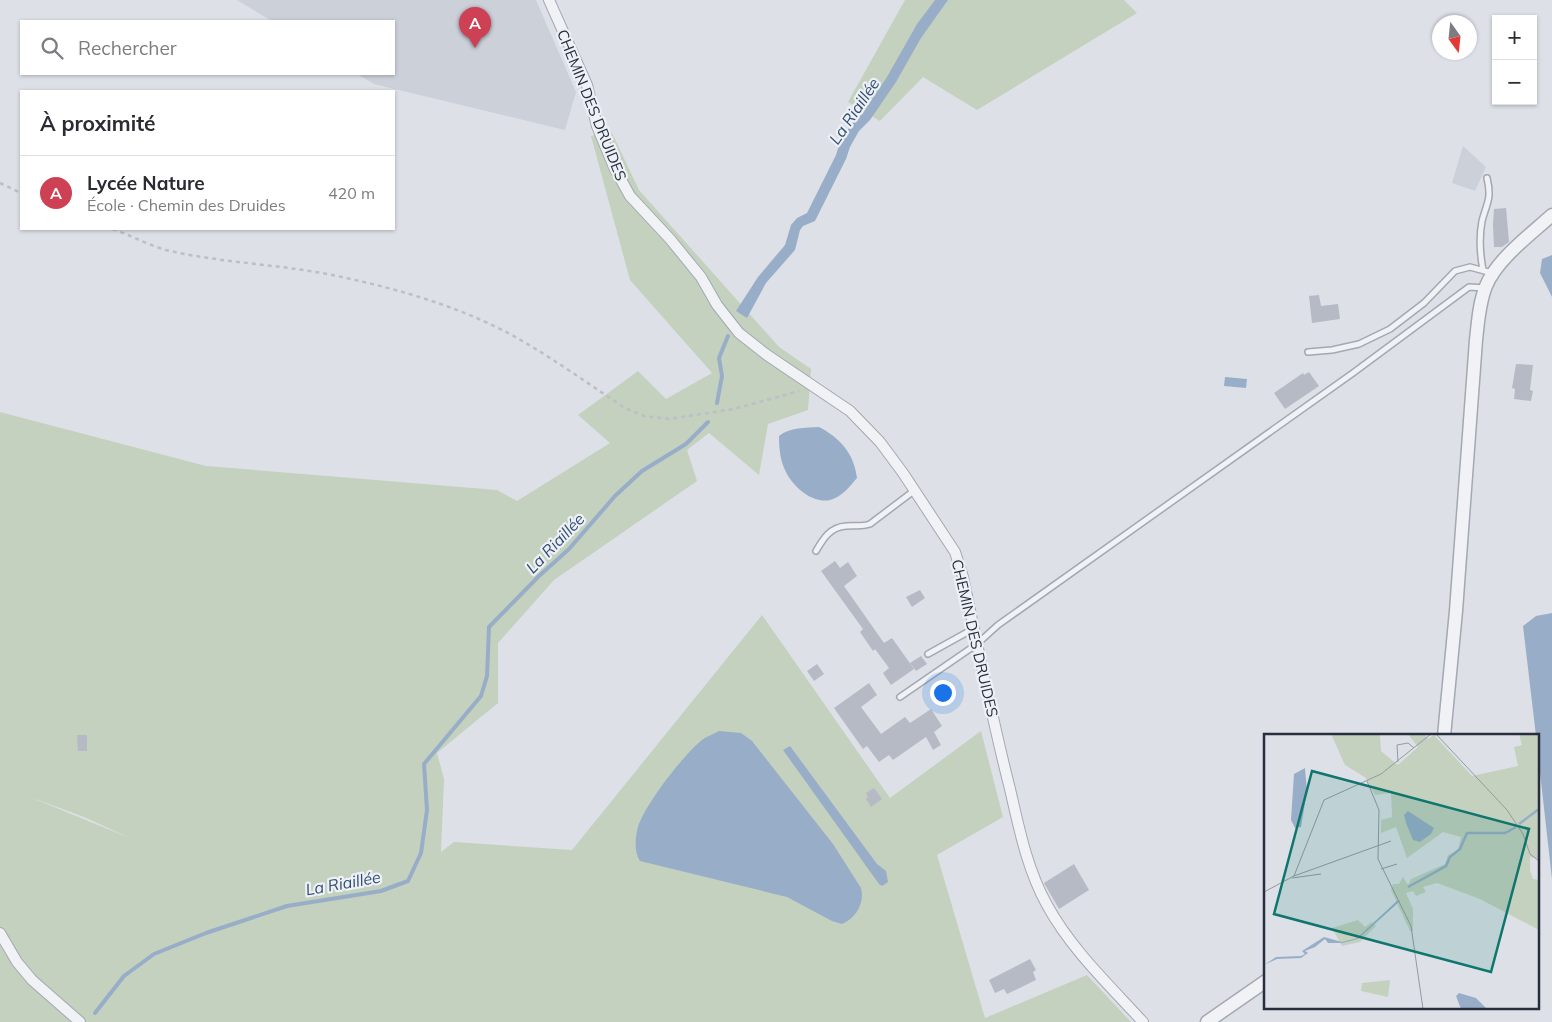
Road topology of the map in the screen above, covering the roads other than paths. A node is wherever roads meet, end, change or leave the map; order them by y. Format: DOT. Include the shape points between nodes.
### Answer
graph roads {
  1 [pos="550,0"];
  2 [pos="1487,178"];
  3 [pos="1552,215"];
  4 [pos="1488,271"];
  5 [pos="1485,288"];
  6 [pos="1308,352"];
  7 [pos="915,490"];
  8 [pos="816,551"];
  9 [pos="974,629"];
  10 [pos="977,644"];
  11 [pos="928,654"];
  12 [pos="900,697"];
  13 [pos="1444,734"];
  14 [pos="0,933"];
  15 [pos="1264,982"];
  16 [pos="80,1022"];
  17 [pos="1143,1022"];
  18 [pos="1207,1022"];
  1 -- 7 [label="street, CHEMIN DES DRUIDES" via="587,85 597,126 630,196 701,277 739,333 850,411 880,442"];
  2 -- 4 [label="lane" via="1490,197 1482,222 1480,252"];
  3 -- 4 [label="street"];
  4 -- 5 [label="street"];
  4 -- 6 [label="lane" via="1470,266 1455,271 1424,303 1390,329 1359,344"];
  5 -- 10 [label="lane" via="1469,287 998,625"];
  5 -- 13 [label="street" via="1476,340"];
  7 -- 8 [label="lane" via="870,524 836,528 824,536"];
  7 -- 9 [label="street, CHEMIN DES DRUIDES" via="955,552"];
  9 -- 10 [label="street, CHEMIN DES DRUIDES"];
  9 -- 11 [label="lane"];
  10 -- 12 [label="lane"];
  10 -- 17 [label="street, CHEMIN DES DRUIDES" via="1004,768 1035,881 1073,944"];
  14 -- 16 [label="street" via="32,980"];
  15 -- 18 [label="street"];
}
